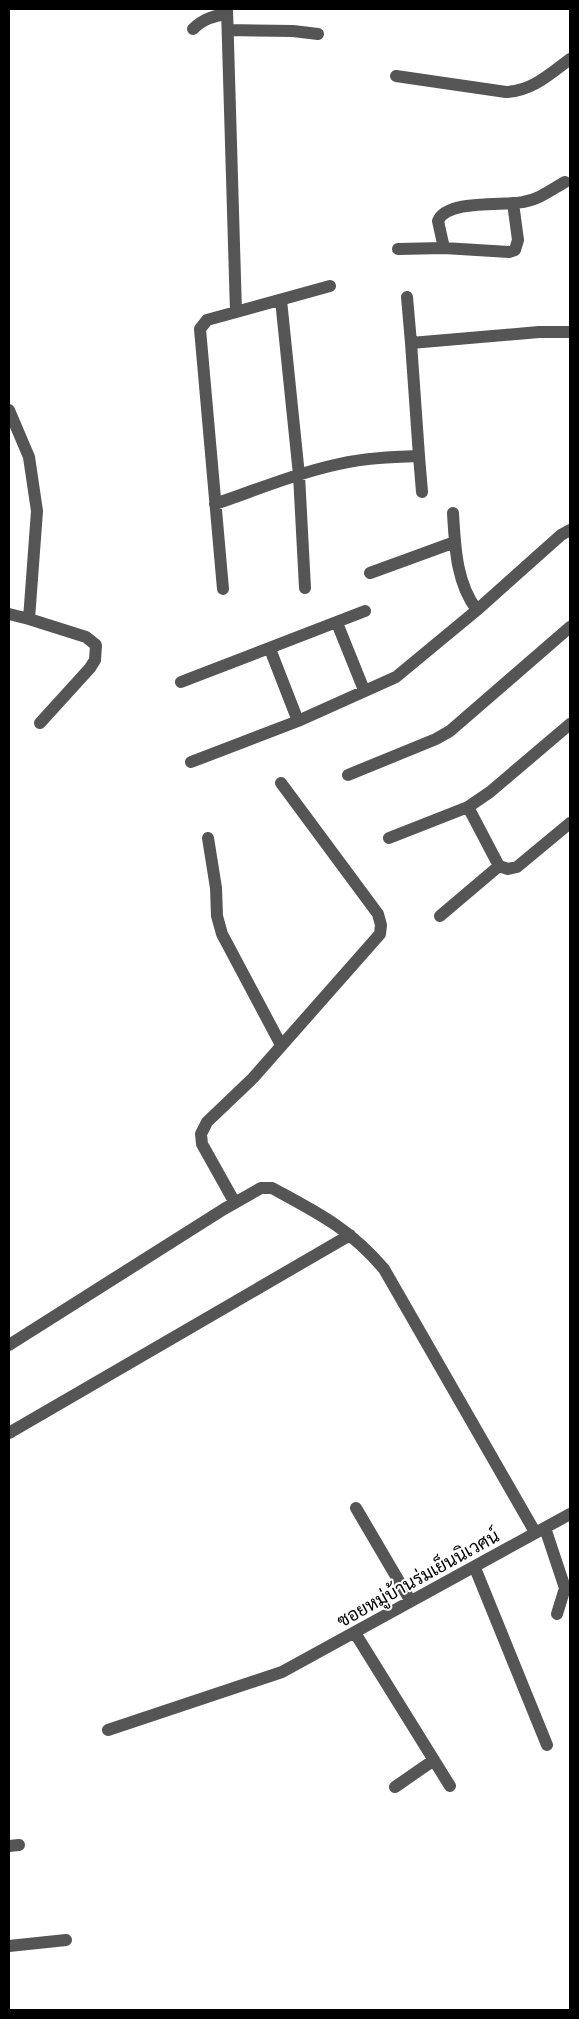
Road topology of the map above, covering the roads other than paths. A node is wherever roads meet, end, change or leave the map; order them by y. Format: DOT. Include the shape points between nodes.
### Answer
graph roads {
  1 [pos="227,11"];
  2 [pos="193,29"];
  3 [pos="228,30"];
  4 [pos="318,34"];
  5 [pos="570,59"];
  6 [pos="396,76"];
  7 [pos="568,184"];
  8 [pos="513,203"];
  9 [pos="444,248"];
  10 [pos="398,249"];
  11 [pos="330,286"];
  12 [pos="407,297"];
  13 [pos="281,300"];
  14 [pos="236,312"];
  15 [pos="570,332"];
  16 [pos="411,343"];
  17 [pos="9,410"];
  18 [pos="419,456"];
  19 [pos="298,475"];
  20 [pos="422,492"];
  21 [pos="215,504"];
  22 [pos="453,513"];
  23 [pos="570,530"];
  24 [pos="455,542"];
  25 [pos="370,573"];
  26 [pos="305,588"];
  27 [pos="223,589"];
  28 [pos="477,610"];
  29 [pos="364,611"];
  30 [pos="9,614"];
  31 [pos="29,620"];
  32 [pos="337,622"];
  33 [pos="570,627"];
  34 [pos="270,649"];
  35 [pos="181,682"];
  36 [pos="364,690"];
  37 [pos="298,720"];
  38 [pos="40,723"];
  39 [pos="570,724"];
  40 [pos="191,762"];
  41 [pos="348,775"];
  42 [pos="281,783"];
  43 [pos="468,807"];
  44 [pos="570,823"];
  45 [pos="208,838"];
  46 [pos="389,838"];
  47 [pos="499,866"];
  48 [pos="440,916"];
  49 [pos="281,1045"];
  50 [pos="235,1204"];
  51 [pos="350,1234"];
  52 [pos="9,1345"];
  53 [pos="9,1432"];
  54 [pos="356,1508"];
  55 [pos="570,1514"];
  56 [pos="540,1530"];
  57 [pos="475,1568"];
  58 [pos="410,1600"];
  59 [pos="557,1614"];
  60 [pos="355,1633"];
  61 [pos="108,1730"];
  62 [pos="547,1746"];
  63 [pos="434,1760"];
  64 [pos="450,1786"];
  65 [pos="395,1787"];
  66 [pos="66,1940"];
  67 [pos="9,1946"];
  1 -- 2 [label="street" via="207,18"];
  1 -- 3 [label="street"];
  3 -- 4 [label="street"];
  3 -- 14 [label="street"];
  5 -- 6 [label="street" via="520,92"];
  7 -- 8 [label="street" via="541,197"];
  8 -- 9 [label="street" via="475,204 444,214 438,221"];
  8 -- 9 [label="street" via="518,240 515,250"];
  9 -- 10 [label="street"];
  11 -- 13 [label="street"];
  12 -- 16 [label="street"];
  13 -- 14 [label="street"];
  13 -- 19 [label="street"];
  14 -- 21 [label="street" via="207,320 200,329"];
  15 -- 16 [label="street"];
  16 -- 18 [label="street"];
  17 -- 31 [label="street" via="29,457 38,510"];
  18 -- 19 [label="street" via="367,459"];
  18 -- 20 [label="street"];
  19 -- 21 [label="street"];
  19 -- 26 [label="street"];
  21 -- 27 [label="street"];
  22 -- 24 [label="street"];
  23 -- 28 [label="street"];
  24 -- 25 [label="street"];
  24 -- 28 [label="street" via="461,579"];
  28 -- 36 [label="street" via="396,678"];
  29 -- 32 [label="street"];
  30 -- 31 [label="street"];
  31 -- 38 [label="street" via="86,637 96,645 95,660 90,668"];
  32 -- 34 [label="street"];
  32 -- 36 [label="street"];
  33 -- 41 [label="street" via="450,731"];
  34 -- 35 [label="street"];
  34 -- 37 [label="street"];
  36 -- 37 [label="street"];
  37 -- 40 [label="street"];
  39 -- 43 [label="street"];
  42 -- 49 [label="street" via="378,914 381,925 380,934 374,942"];
  43 -- 46 [label="street"];
  43 -- 47 [label="street"];
  44 -- 47 [label="street" via="517,867"];
  45 -- 49 [label="street" via="222,934"];
  47 -- 48 [label="street"];
  49 -- 50 [label="street" via="207,1122 201,1134 202,1144"];
  50 -- 51 [label="street" via="261,1188 272,1188"];
  50 -- 52 [label="street"];
  51 -- 53 [label="street"];
  51 -- 56 [label="street" via="384,1269 398,1289"];
  54 -- 58 [label="street"];
  55 -- 56 [label="street, ซอยหมู่บ้านร่มเย็นนิเวศน์"];
  56 -- 57 [label="street, ซอยหมู่บ้านร่มเย็นนิเวศน์"];
  56 -- 59 [label="street" via="565,1588"];
  57 -- 58 [label="street, ซอยหมู่บ้านร่มเย็นนิเวศน์"];
  57 -- 62 [label="street"];
  58 -- 60 [label="street, ซอยหมู่บ้านร่มเย็นนิเวศน์"];
  60 -- 61 [label="street, ซอยหมู่บ้านร่มเย็นนิเวศน์" via="282,1672"];
  60 -- 63 [label="street"];
  63 -- 64 [label="street"];
  63 -- 65 [label="street"];
  66 -- 67 [label="street"];
}
